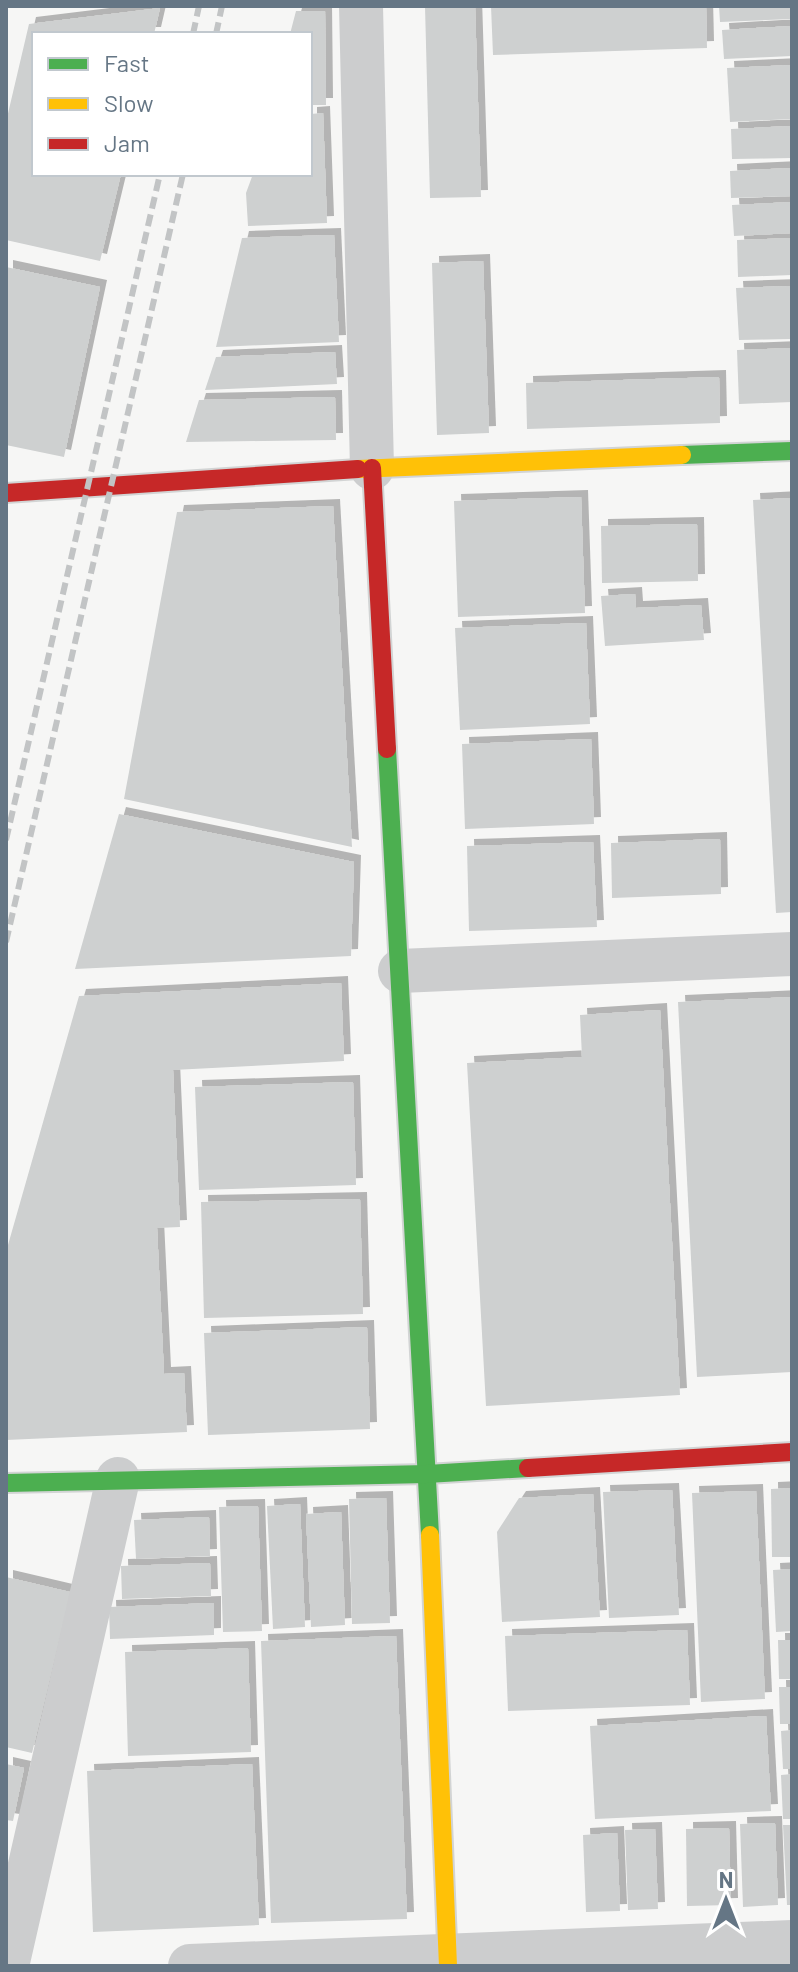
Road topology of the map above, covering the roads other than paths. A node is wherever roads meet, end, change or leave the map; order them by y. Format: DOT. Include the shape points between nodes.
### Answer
graph roads {
  1 [pos="361,6"];
  2 [pos="792,451"];
  3 [pos="372,468"];
  4 [pos="6,493"];
  5 [pos="792,954"];
  6 [pos="400,971"];
  7 [pos="792,1452"];
  8 [pos="427,1474"];
  9 [pos="118,1479"];
  10 [pos="6,1483"];
  11 [pos="792,1942"];
  12 [pos="448,1960"];
  13 [pos="7,1966"];
  14 [pos="190,1966"];
  1 -- 3 [label="street"];
  2 -- 3 [label="street"];
  3 -- 4 [label="street"];
  3 -- 6 [label="street"];
  5 -- 6 [label="street"];
  6 -- 8 [label="street"];
  7 -- 8 [label="street"];
  8 -- 9 [label="street"];
  8 -- 12 [label="street"];
  9 -- 10 [label="street"];
  9 -- 13 [label="street"];
  11 -- 12 [label="street"];
  12 -- 14 [label="street"];
}
